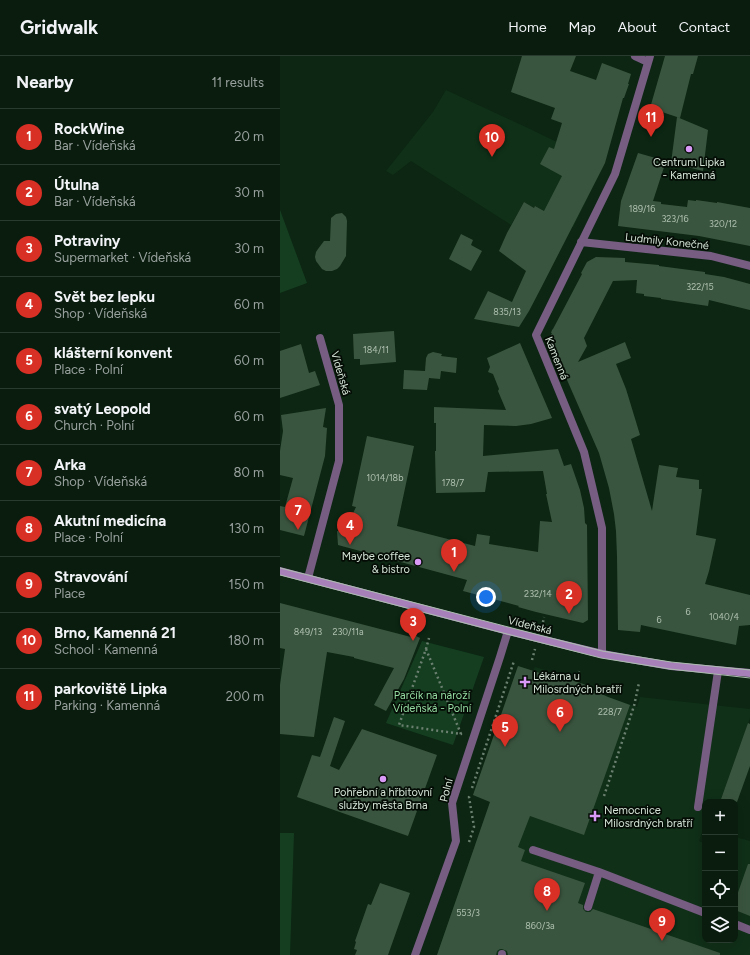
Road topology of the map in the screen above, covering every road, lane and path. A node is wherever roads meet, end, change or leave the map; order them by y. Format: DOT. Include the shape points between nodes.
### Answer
graph roads {
  1 [pos="635,56"];
  2 [pos="649,59"];
  3 [pos="581,242"];
  4 [pos="750,266"];
  5 [pos="320,338"];
  6 [pos="280,571"];
  7 [pos="308,578"];
  8 [pos="508,631"];
  9 [pos="429,638"];
  10 [pos="426,649"];
  11 [pos="602,654"];
  12 [pos="514,661"];
  13 [pos="579,671"];
  14 [pos="718,671"];
  15 [pos="750,673"];
  16 [pos="576,681"];
  17 [pos="640,683"];
  18 [pos="604,796"];
  19 [pos="698,807"];
  20 [pos="469,842"];
  21 [pos="533,850"];
  22 [pos="599,872"];
  23 [pos="588,907"];
  24 [pos="702,911"];
  25 [pos="738,925"];
  26 [pos="750,930"];
  27 [pos="415,955"];
  1 -- 2 [label="street, Kamenná"];
  2 -- 3 [label="street, Kamenná" via="615,174"];
  3 -- 4 [label="street, Ludmily Konečné" via="711,256"];
  3 -- 11 [label="street, Kamenná" via="536,335 584,452 602,528"];
  5 -- 7 [label="street, Vídeňská" via="339,405 339,461"];
  6 -- 7 [label="main road, Vídeňská"];
  7 -- 8 [label="main road, Vídeňská"];
  8 -- 11 [label="main road, Vídeňská"];
  8 -- 27 [label="street, Polní" via="452,803 456,841"];
  9 -- 10 [label="path"];
  10 -- 10 [label="path" via="399,725 461,734 435,670"];
  11 -- 14 [label="main road, Vídeňská"];
  12 -- 20 [label="path" via="469,797 474,827"];
  13 -- 16 [label="path"];
  14 -- 15 [label="main road, Vídeňská"];
  14 -- 19 [label="street"];
  17 -- 18 [label="path"];
  21 -- 22 [label="street"];
  22 -- 23 [label="street"];
  22 -- 24 [label="street"];
  25 -- 26 [label="street"];
}
